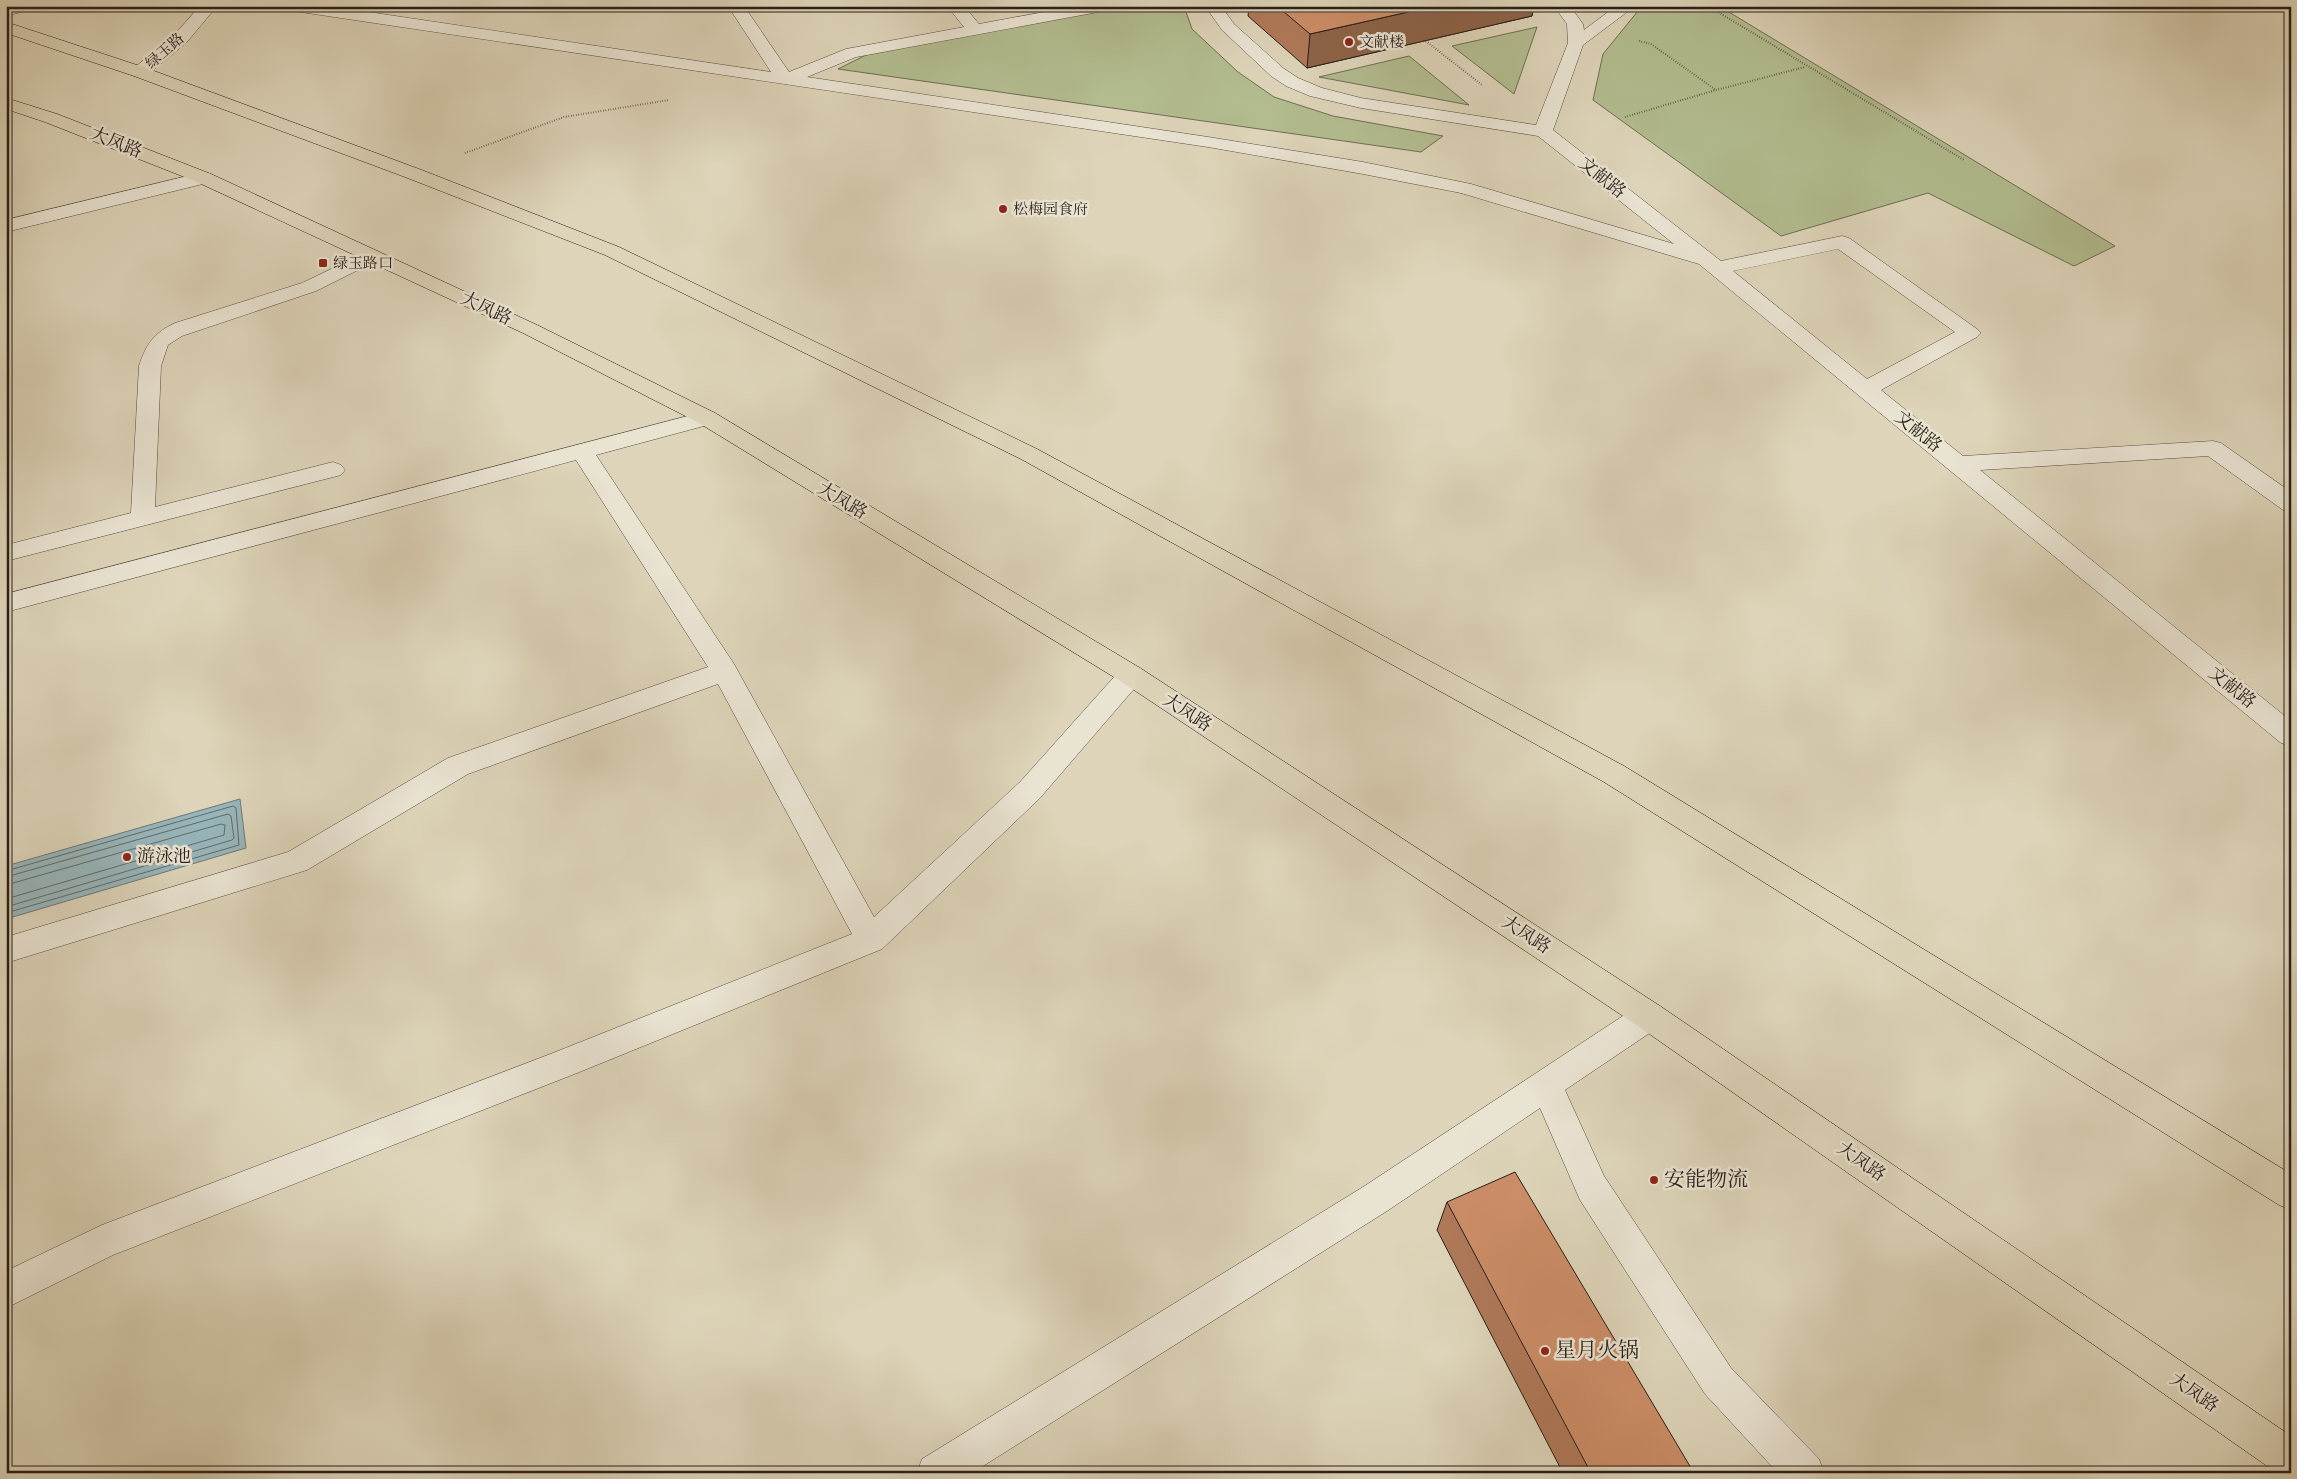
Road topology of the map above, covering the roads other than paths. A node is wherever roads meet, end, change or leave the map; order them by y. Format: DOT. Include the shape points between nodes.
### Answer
graph roads {
  1 [pos="26,6"];
  2 [pos="209,6"];
  3 [pos="294,6"];
  4 [pos="736,6"];
  5 [pos="955,6"];
  6 [pos="1217,6"];
  7 [pos="1562,6"];
  8 [pos="1627,6"];
  9 [pos="1098,7"];
  10 [pos="6,11"];
  11 [pos="6,27"];
  12 [pos="975,30"];
  13 [pos="1576,43"];
  14 [pos="140,72"];
  15 [pos="785,80"];
  16 [pos="6,103"];
  17 [pos="1543,131"];
  18 [pos="204,178"];
  19 [pos="6,226"];
  20 [pos="370,256"];
  21 [pos="1711,264"];
  22 [pos="1866,389"];
  23 [pos="707,418"];
  24 [pos="582,451"];
  25 [pos="1957,464"];
  26 [pos="333,470"];
  27 [pos="2291,504"];
  28 [pos="143,518"];
  29 [pos="6,553"];
  30 [pos="6,603"];
  31 [pos="725,671"];
  32 [pos="1130,675"];
  33 [pos="2291,736"];
  34 [pos="871,940"];
  35 [pos="6,950"];
  36 [pos="1649,1016"];
  37 [pos="1546,1085"];
  38 [pos="2291,1193"];
  39 [pos="6,1290"];
  40 [pos="2291,1459"];
  41 [pos="936,1473"];
  42 [pos="1805,1473"];
  1 -- 10 [label="street"];
  2 -- 14 [label="street, 绿玉路" via="181,38"];
  3 -- 15 [label="street"];
  4 -- 15 [label="street"];
  5 -- 12 [label="street"];
  6 -- 17 [label="street, 文献路" via="1228,26 1277,72 1316,92 1361,103"];
  7 -- 13 [label="street" via="1575,24"];
  8 -- 13 [label="street"];
  9 -- 12 [label="street"];
  11 -- 14 [label="highway"];
  12 -- 15 [label="street" via="852,53"];
  13 -- 17 [label="street"];
  14 -- 38 [label="highway" via="612,251 1029,454 1614,774"];
  15 -- 21 [label="street" via="1169,136 1464,188"];
  16 -- 18 [label="highway, 大凤路"];
  17 -- 21 [label="street, 文献路"];
  18 -- 19 [label="street"];
  18 -- 20 [label="highway, 大凤路"];
  20 -- 23 [label="highway, 大凤路" via="530,329"];
  20 -- 28 [label="street" via="309,287 182,327 157,342 150,366"];
  21 -- 22 [label="street, 文献路"];
  21 -- 22 [label="street" via="1842,242 1970,333"];
  22 -- 25 [label="street, 文献路"];
  23 -- 24 [label="street"];
  23 -- 32 [label="highway, 大凤路"];
  24 -- 30 [label="street"];
  24 -- 31 [label="street"];
  25 -- 27 [label="street" via="2213,448"];
  25 -- 33 [label="street, 文献路"];
  26 -- 28 [label="street"];
  28 -- 29 [label="street"];
  31 -- 34 [label="street"];
  31 -- 35 [label="street" via="458,766 297,861"];
  32 -- 34 [label="street" via="1030,790"];
  32 -- 36 [label="highway, 大凤路"];
  34 -- 39 [label="street" via="565,1064 102,1242"];
  36 -- 37 [label="street"];
  36 -- 40 [label="highway, 大凤路"];
  37 -- 41 [label="street" via="1367,1204"];
  37 -- 42 [label="street" via="1592,1188 1718,1381"];
}
